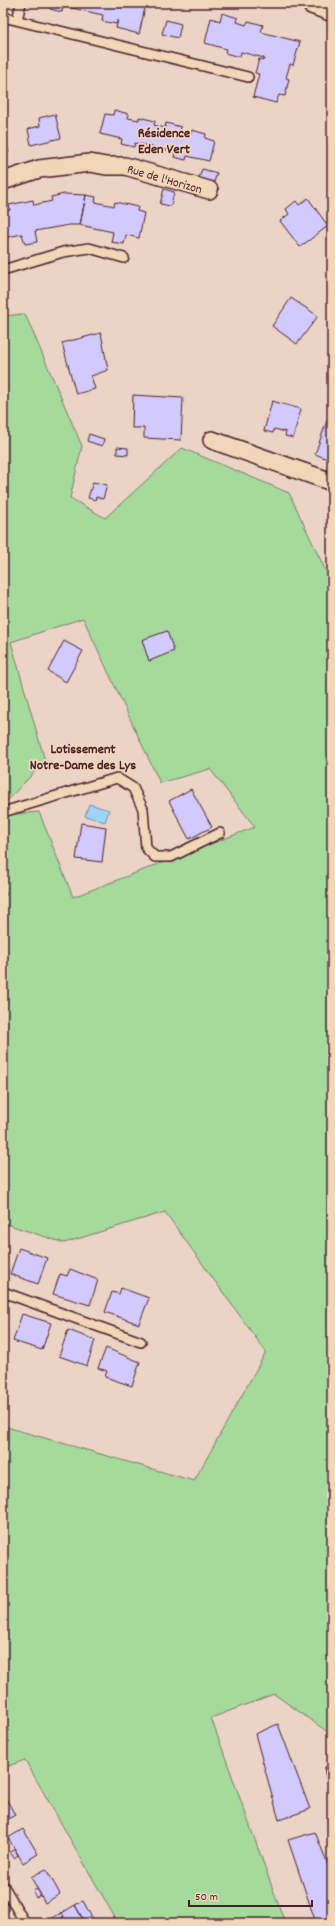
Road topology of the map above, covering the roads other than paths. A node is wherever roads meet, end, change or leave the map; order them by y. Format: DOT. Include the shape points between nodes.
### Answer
graph roads {
  1 [pos="21,3"];
  2 [pos="313,3"];
  3 [pos="332,10"];
  4 [pos="3,17"];
  5 [pos="17,20"];
  6 [pos="248,77"];
  7 [pos="3,181"];
  8 [pos="209,190"];
  9 [pos="124,258"];
  10 [pos="3,270"];
  11 [pos="212,440"];
  12 [pos="332,482"];
  13 [pos="3,812"];
  14 [pos="220,834"];
  15 [pos="3,1292"];
  16 [pos="142,1342"];
  17 [pos="3,1886"];
  18 [pos="25,1923"];
  1 -- 5 [label="lane"];
  2 -- 3 [label="street"];
  4 -- 5 [label="lane"];
  5 -- 6 [label="lane"];
  7 -- 8 [label="street, Rue de l'Horizon" via="39,169 90,163 125,166"];
  9 -- 10 [label="lane" via="89,248 63,252"];
  11 -- 12 [label="street"];
  13 -- 14 [label="lane" via="118,778 133,788 143,809 146,848 155,857 171,857"];
  15 -- 16 [label="lane"];
  17 -- 18 [label="lane"];
}
